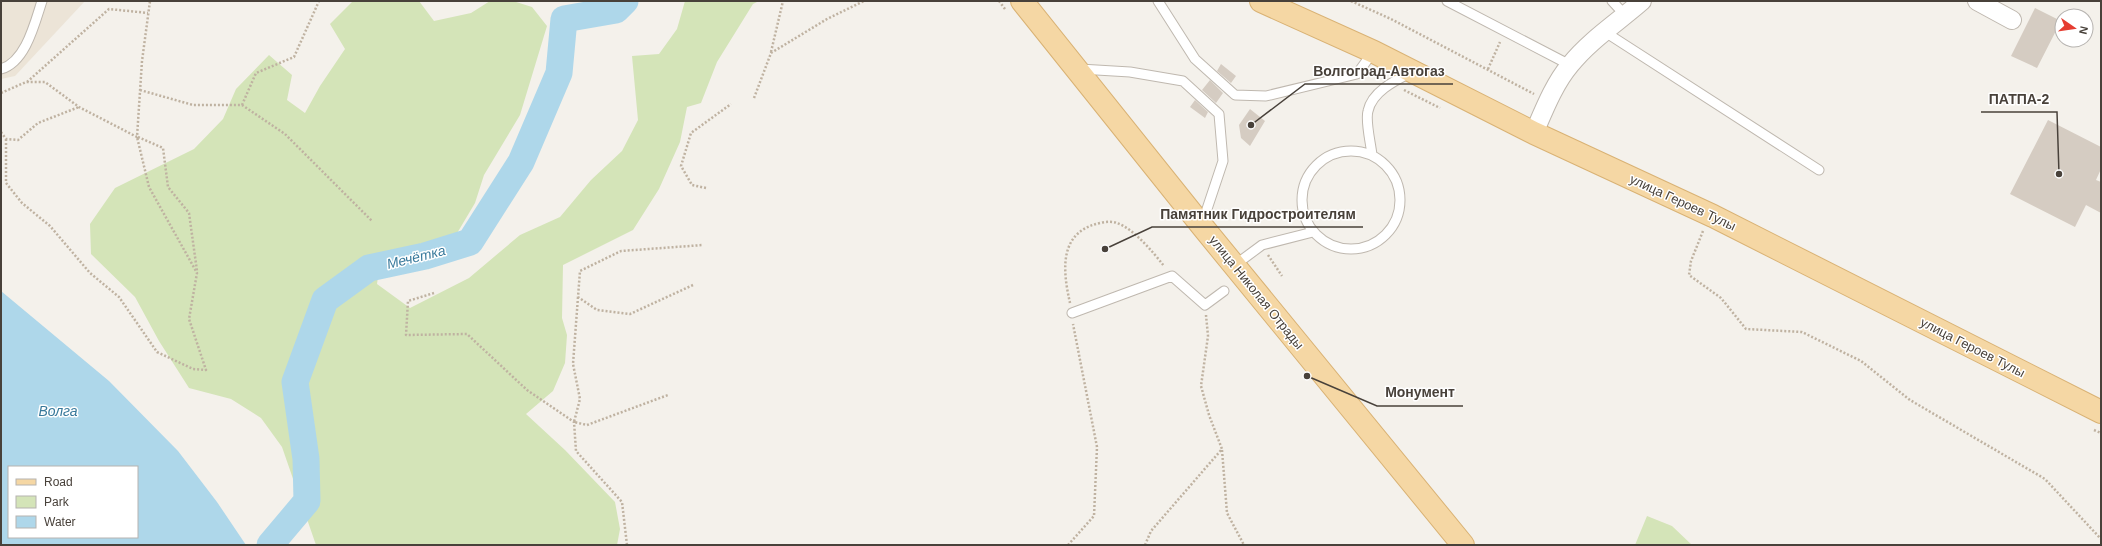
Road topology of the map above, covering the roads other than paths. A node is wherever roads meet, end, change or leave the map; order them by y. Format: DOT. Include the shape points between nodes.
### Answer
graph roads {
  1 [pos="42,1"];
  2 [pos="1158,1"];
  3 [pos="1261,1"];
  4 [pos="1447,1"];
  5 [pos="1612,1"];
  6 [pos="1642,1"];
  7 [pos="1025,2"];
  8 [pos="1981,2"];
  9 [pos="1625,15"];
  10 [pos="2012,20"];
  11 [pos="1604,32"];
  12 [pos="1374,52"];
  13 [pos="1570,65"];
  14 [pos="1,69"];
  15 [pos="1079,69"];
  16 [pos="1412,72"];
  17 [pos="1534,132"];
  18 [pos="1372,155"];
  19 [pos="1819,170"];
  20 [pos="1202,226"];
  21 [pos="1313,232"];
  22 [pos="1235,264"];
  23 [pos="1224,291"];
  24 [pos="1072,313"];
  25 [pos="2094,419"];
  26 [pos="1463,545"];
  1 -- 14 [label="lane" via="25,48 8,67"];
  2 -- 12 [label="lane" via="1194,59 1235,94 1266,96 1357,74"];
  3 -- 12 [label="main road, улица Героев Тулы"];
  4 -- 13 [label="lane"];
  5 -- 9 [label="lane"];
  6 -- 9 [label="street"];
  7 -- 15 [label="main road, улица Николая Отрады"];
  8 -- 10 [label="street"];
  9 -- 11 [label="street"];
  11 -- 13 [label="street"];
  11 -- 19 [label="lane"];
  12 -- 16 [label="main road, улица Героев Тулы"];
  13 -- 17 [label="street" via="1548,101"];
  15 -- 20 [label="main road, улица Николая Отрады"];
  15 -- 20 [label="lane" via="1130,72 1184,81 1219,114 1223,161"];
  16 -- 17 [label="main road, улица Героев Тулы"];
  16 -- 18 [label="lane" via="1390,83 1374,99 1367,112"];
  17 -- 25 [label="main road, улица Героев Тулы" via="1708,227"];
  18 -- 21 [label="lane" via="1353,150 1334,153 1318,162 1306,178 1301,196 1304,215"];
  18 -- 21 [label="lane" via="1387,166 1398,183 1400,204 1394,223 1381,239 1364,247 1346,249 1328,244"];
  20 -- 22 [label="main road, улица Николая Отрады"];
  21 -- 22 [label="lane" via="1262,245"];
  22 -- 26 [label="main road, улица Николая Отрады"];
  23 -- 24 [label="lane" via="1205,305 1172,276"];
}
